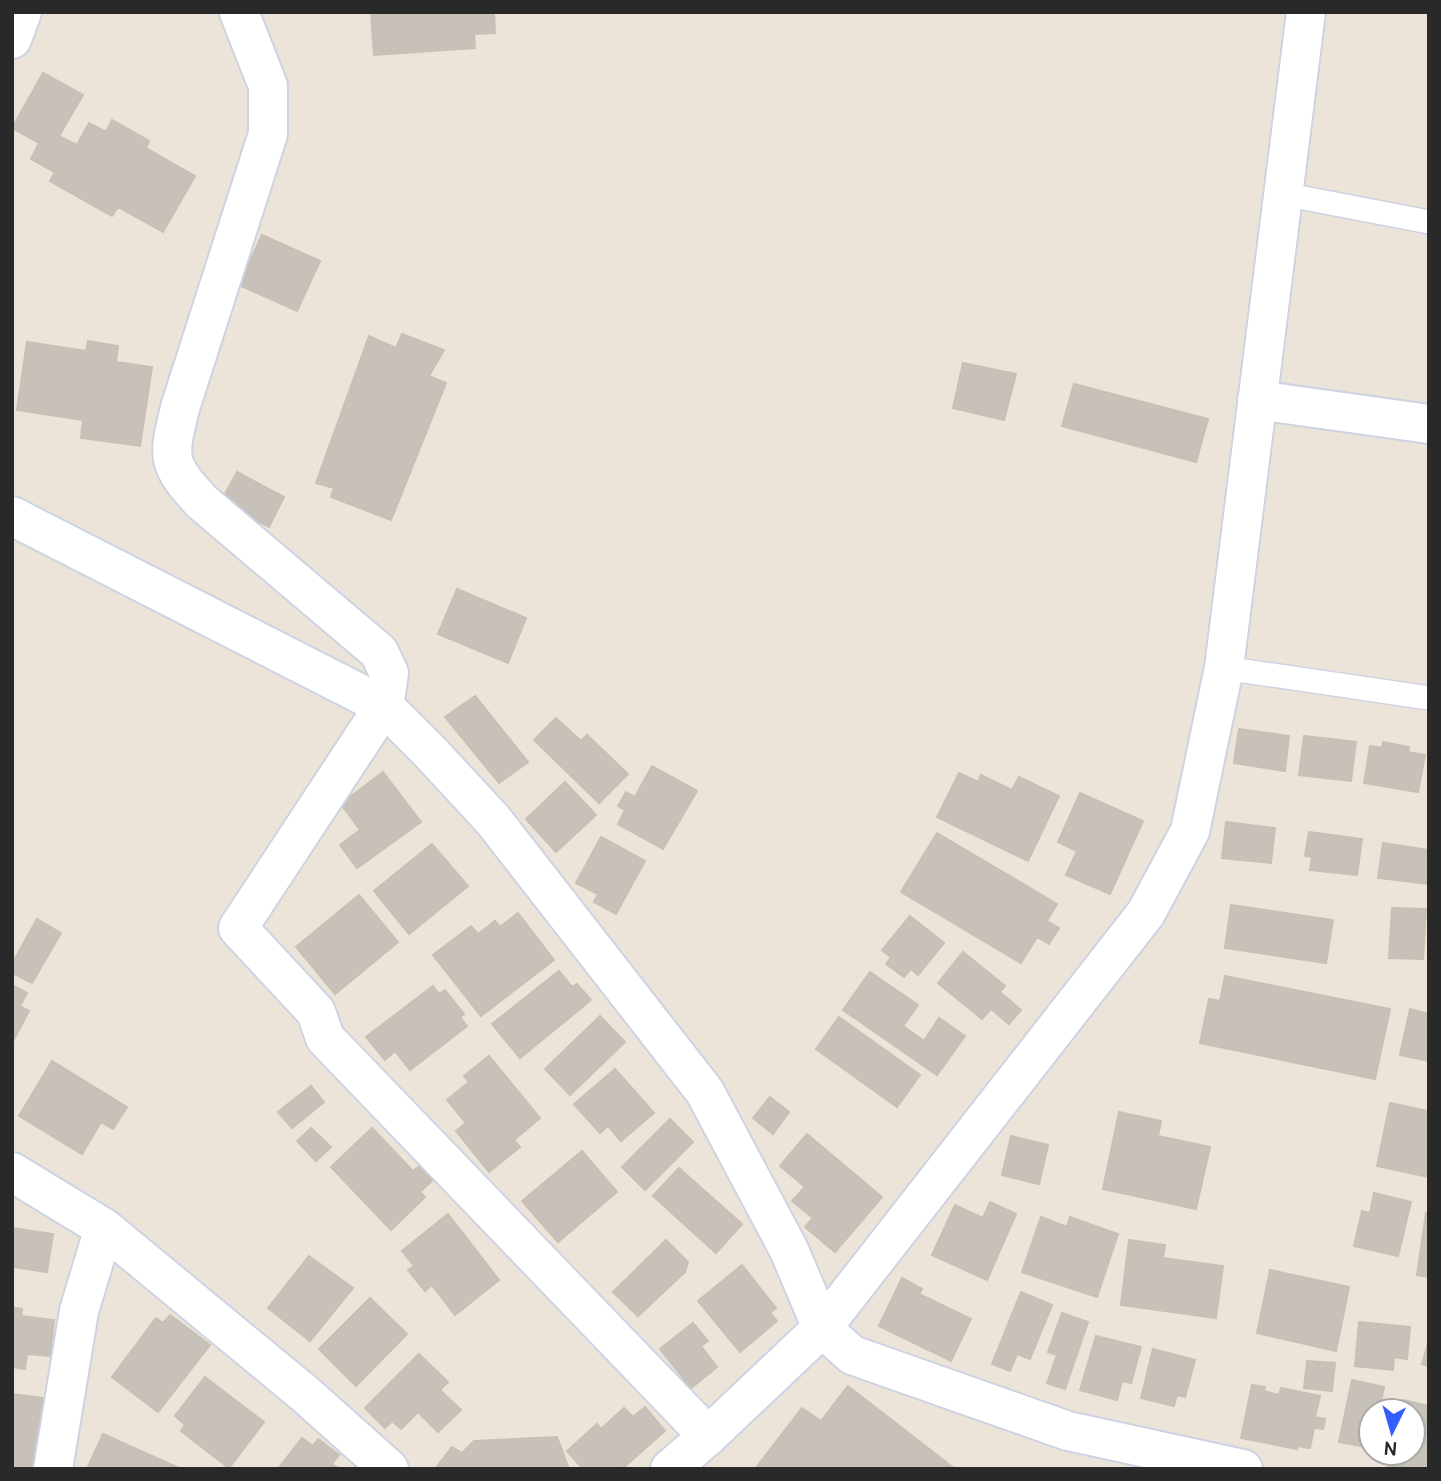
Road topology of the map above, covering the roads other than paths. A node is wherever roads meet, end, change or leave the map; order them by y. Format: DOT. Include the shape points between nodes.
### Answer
graph roads {
  1 [pos="22,12"];
  2 [pos="239,12"];
  3 [pos="1306,12"];
  4 [pos="12,39"];
  5 [pos="1283,194"];
  6 [pos="1429,222"];
  7 [pos="1257,400"];
  8 [pos="1429,424"];
  9 [pos="12,516"];
  10 [pos="1224,668"];
  11 [pos="1429,698"];
  12 [pos="384,706"];
  13 [pos="12,1172"];
  14 [pos="104,1228"];
  15 [pos="822,1328"];
  16 [pos="708,1436"];
  17 [pos="53,1469"];
  18 [pos="389,1469"];
  19 [pos="670,1469"];
  20 [pos="1243,1469"];
  1 -- 4 [label="street"];
  2 -- 12 [label="street" via="268,86 268,134 170,450 179,477 202,502 379,652 389,673"];
  3 -- 5 [label="street"];
  5 -- 6 [label="lane"];
  5 -- 7 [label="street"];
  7 -- 8 [label="street"];
  7 -- 10 [label="street"];
  9 -- 12 [label="street"];
  10 -- 11 [label="lane"];
  10 -- 15 [label="street" via="1190,831 1146,914"];
  12 -- 15 [label="street" via="493,820 705,1092 789,1250"];
  12 -- 16 [label="street" via="238,928 316,1012 325,1038"];
  13 -- 14 [label="street"];
  14 -- 17 [label="street" via="79,1311"];
  14 -- 18 [label="street"];
  15 -- 16 [label="street"];
  15 -- 20 [label="street" via="852,1355 1068,1431"];
  16 -- 19 [label="street"];
}
